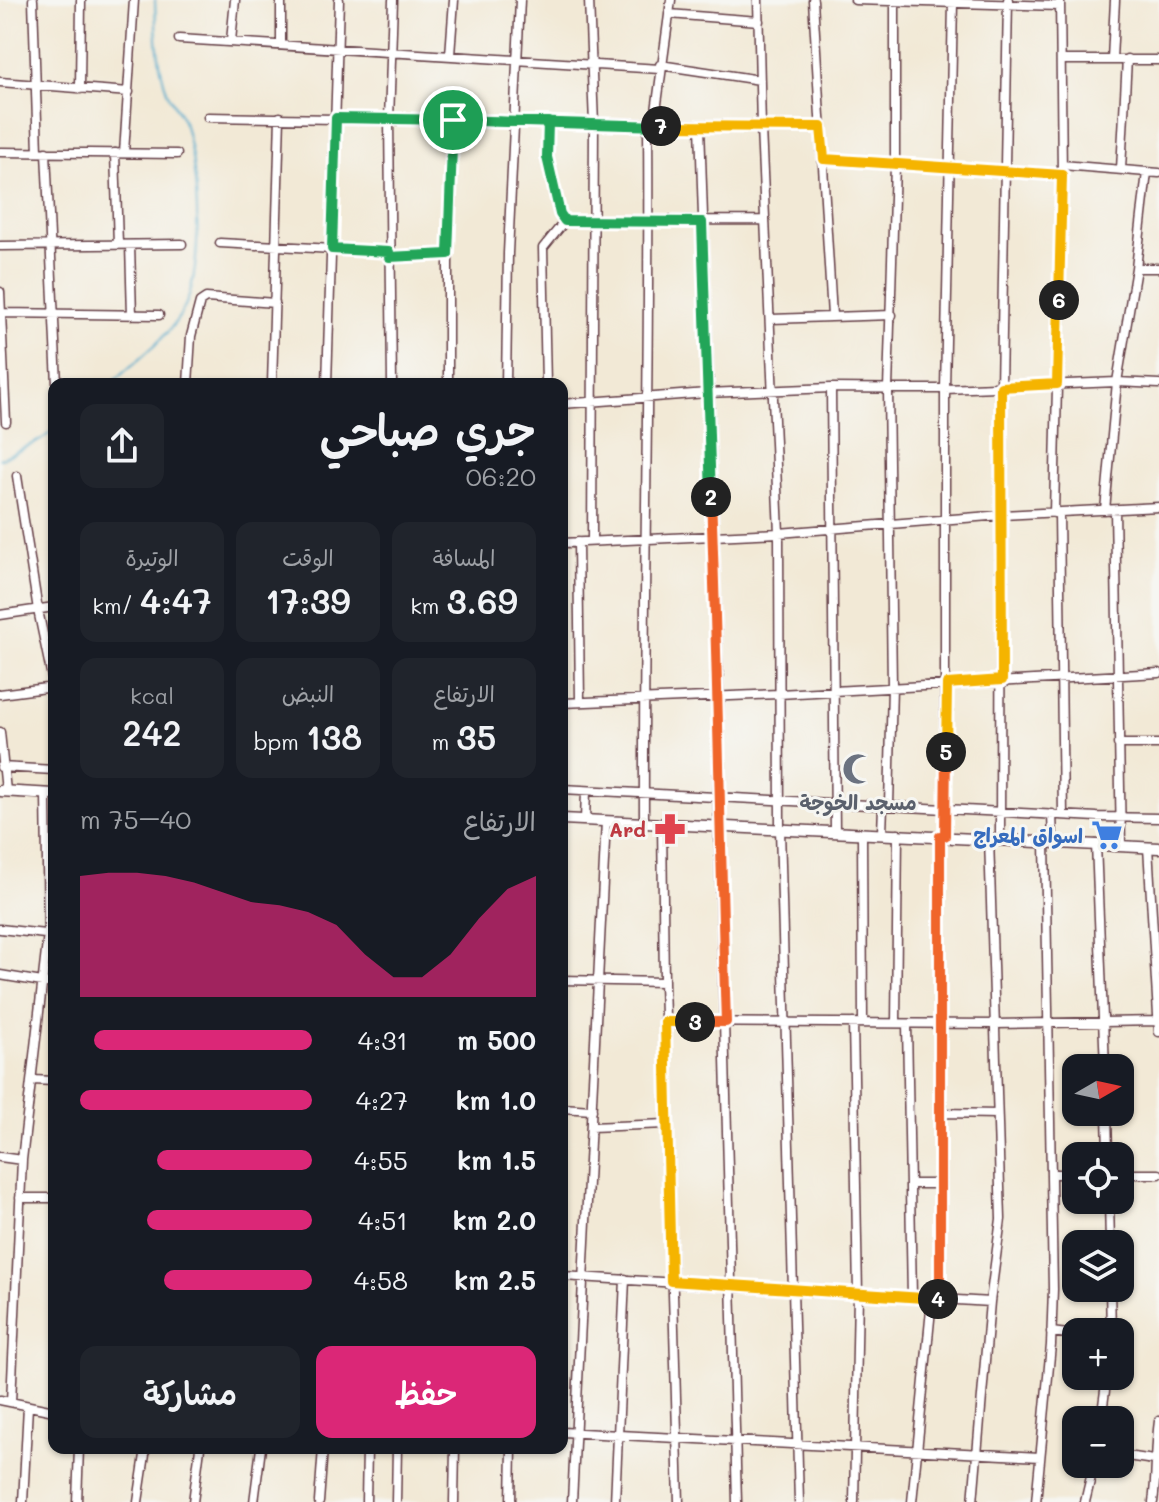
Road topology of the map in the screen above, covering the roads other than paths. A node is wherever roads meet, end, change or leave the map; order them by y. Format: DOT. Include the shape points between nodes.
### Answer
graph roads {
  1 [pos="33,0"];
  2 [pos="81,0"];
  3 [pos="134,0"];
  4 [pos="235,0"];
  5 [pos="281,0"];
  6 [pos="339,0"];
  7 [pos="393,0"];
  8 [pos="454,0"];
  9 [pos="520,0"];
  10 [pos="589,0"];
  11 [pos="671,0"];
  12 [pos="758,0"];
  13 [pos="813,0"];
  14 [pos="855,0"];
  15 [pos="1115,0"];
  16 [pos="895,1"];
  17 [pos="938,1"];
  18 [pos="1008,2"];
  19 [pos="953,3"];
  20 [pos="1060,3"];
  21 [pos="669,14"];
  22 [pos="759,21"];
  23 [pos="179,39"];
  24 [pos="231,41"];
  25 [pos="281,45"];
  26 [pos="338,49"];
  27 [pos="390,52"];
  28 [pos="450,55"];
  29 [pos="1112,59"];
  30 [pos="1127,59"];
  31 [pos="517,60"];
  32 [pos="1061,60"];
  33 [pos="1159,60"];
  34 [pos="593,64"];
  35 [pos="660,67"];
  36 [pos="760,80"];
  37 [pos="0,82"];
  38 [pos="35,84"];
  39 [pos="80,89"];
  40 [pos="129,92"];
  41 [pos="208,117"];
  42 [pos="280,117"];
  43 [pos="336,118"];
  44 [pos="389,120"];
  45 [pos="453,120"];
  46 [pos="515,122"];
  47 [pos="548,122"];
  48 [pos="594,124"];
  49 [pos="651,126"];
  50 [pos="700,126"];
  51 [pos="821,127"];
  52 [pos="761,128"];
  53 [pos="0,152"];
  54 [pos="42,152"];
  55 [pos="119,153"];
  56 [pos="177,154"];
  57 [pos="824,159"];
  58 [pos="895,165"];
  59 [pos="950,169"];
  60 [pos="1121,169"];
  61 [pos="1062,170"];
  62 [pos="1147,172"];
  63 [pos="1007,173"];
  64 [pos="1159,173"];
  65 [pos="765,220"];
  66 [pos="565,221"];
  67 [pos="649,221"];
  68 [pos="593,222"];
  69 [pos="702,222"];
  70 [pos="220,243"];
  71 [pos="182,244"];
  72 [pos="118,245"];
  73 [pos="130,245"];
  74 [pos="0,246"];
  75 [pos="50,246"];
  76 [pos="277,247"];
  77 [pos="332,249"];
  78 [pos="389,254"];
  79 [pos="448,254"];
  80 [pos="1136,268"];
  81 [pos="1159,268"];
  82 [pos="0,292"];
  83 [pos="275,303"];
  84 [pos="1,313"];
  85 [pos="55,314"];
  86 [pos="132,315"];
  87 [pos="159,315"];
  88 [pos="892,315"];
  89 [pos="832,316"];
  90 [pos="771,319"];
  91 [pos="57,378"];
  92 [pos="188,378"];
  93 [pos="272,378"];
  94 [pos="327,378"];
  95 [pos="392,378"];
  96 [pos="448,378"];
  97 [pos="506,378"];
  98 [pos="546,378"];
  99 [pos="1117,382"];
  100 [pos="1057,384"];
  101 [pos="1159,384"];
  102 [pos="1001,387"];
  103 [pos="831,388"];
  104 [pos="888,389"];
  105 [pos="945,389"];
  106 [pos="773,390"];
  107 [pos="707,393"];
  108 [pos="646,397"];
  109 [pos="591,402"];
  110 [pos="568,404"];
  111 [pos="6,422"];
  112 [pos="17,476"];
  113 [pos="1159,507"];
  114 [pos="1110,510"];
  115 [pos="1056,513"];
  116 [pos="1002,515"];
  117 [pos="945,519"];
  118 [pos="889,525"];
  119 [pos="835,529"];
  120 [pos="779,533"];
  121 [pos="713,535"];
  122 [pos="647,539"];
  123 [pos="592,541"];
  124 [pos="578,542"];
  125 [pos="568,543"];
  126 [pos="48,608"];
  127 [pos="38,610"];
  128 [pos="0,615"];
  129 [pos="48,658"];
  130 [pos="1159,673"];
  131 [pos="1116,674"];
  132 [pos="1062,677"];
  133 [pos="1002,680"];
  134 [pos="947,684"];
  135 [pos="892,686"];
  136 [pos="48,688"];
  137 [pos="835,691"];
  138 [pos="0,694"];
  139 [pos="779,694"];
  140 [pos="719,697"];
  141 [pos="643,699"];
  142 [pos="580,702"];
  143 [pos="568,703"];
  144 [pos="0,732"];
  145 [pos="1118,744"];
  146 [pos="1159,744"];
  147 [pos="2,767"];
  148 [pos="48,770"];
  149 [pos="568,790"];
  150 [pos="3,791"];
  151 [pos="586,791"];
  152 [pos="644,793"];
  153 [pos="48,794"];
  154 [pos="718,799"];
  155 [pos="779,801"];
  156 [pos="835,804"];
  157 [pos="886,806"];
  158 [pos="946,809"];
  159 [pos="1001,811"];
  160 [pos="1052,814"];
  161 [pos="1063,815"];
  162 [pos="1120,817"];
  163 [pos="1159,818"];
  164 [pos="568,819"];
  165 [pos="585,820"];
  166 [pos="606,821"];
  167 [pos="644,823"];
  168 [pos="662,823"];
  169 [pos="720,826"];
  170 [pos="780,829"];
  171 [pos="835,832"];
  172 [pos="862,833"];
  173 [pos="882,833"];
  174 [pos="898,834"];
  175 [pos="942,836"];
  176 [pos="995,839"];
  177 [pos="1049,842"];
  178 [pos="1096,844"];
  179 [pos="1121,845"];
  180 [pos="1153,847"];
  181 [pos="0,929"];
  182 [pos="48,935"];
  183 [pos="48,953"];
  184 [pos="0,975"];
  185 [pos="568,980"];
  186 [pos="598,981"];
  187 [pos="43,982"];
  188 [pos="664,982"];
  189 [pos="48,983"];
  190 [pos="1159,1021"];
  191 [pos="665,1022"];
  192 [pos="726,1022"];
  193 [pos="785,1022"];
  194 [pos="1103,1022"];
  195 [pos="858,1023"];
  196 [pos="896,1023"];
  197 [pos="1048,1023"];
  198 [pos="907,1024"];
  199 [pos="939,1024"];
  200 [pos="995,1024"];
  201 [pos="1159,1032"];
  202 [pos="1104,1054"];
  203 [pos="32,1080"];
  204 [pos="48,1081"];
  205 [pos="568,1108"];
  206 [pos="592,1110"];
  207 [pos="941,1113"];
  208 [pos="997,1114"];
  209 [pos="667,1124"];
  210 [pos="591,1127"];
  211 [pos="0,1157"];
  212 [pos="22,1160"];
  213 [pos="1053,1174"];
  214 [pos="1062,1174"];
  215 [pos="1134,1174"];
  216 [pos="1159,1174"];
  217 [pos="910,1184"];
  218 [pos="941,1184"];
  219 [pos="20,1198"];
  220 [pos="48,1198"];
  221 [pos="568,1276"];
  222 [pos="584,1277"];
  223 [pos="625,1279"];
  224 [pos="671,1281"];
  225 [pos="731,1286"];
  226 [pos="793,1291"];
  227 [pos="858,1294"];
  228 [pos="912,1298"];
  229 [pos="936,1299"];
  230 [pos="990,1302"];
  231 [pos="1051,1332"];
  232 [pos="1062,1333"];
  233 [pos="0,1400"];
  234 [pos="11,1402"];
  235 [pos="28,1406"];
  236 [pos="48,1410"];
  237 [pos="1159,1421"];
  238 [pos="568,1432"];
  239 [pos="576,1433"];
  240 [pos="618,1437"];
  241 [pos="678,1440"];
  242 [pos="737,1443"];
  243 [pos="798,1445"];
  244 [pos="856,1449"];
  245 [pos="917,1452"];
  246 [pos="79,1454"];
  247 [pos="145,1454"];
  248 [pos="199,1454"];
  249 [pos="260,1454"];
  250 [pos="323,1454"];
  251 [pos="367,1454"];
  252 [pos="397,1454"];
  253 [pos="455,1454"];
  254 [pos="512,1454"];
  255 [pos="978,1454"];
  256 [pos="1040,1457"];
  257 [pos="1134,1457"];
  258 [pos="1154,1460"];
  259 [pos="1157,1472"];
  260 [pos="1091,1478"];
  261 [pos="23,1502"];
  262 [pos="77,1502"];
  263 [pos="138,1502"];
  264 [pos="193,1502"];
  265 [pos="254,1502"];
  266 [pos="319,1502"];
  267 [pos="366,1502"];
  268 [pos="396,1502"];
  269 [pos="454,1502"];
  270 [pos="511,1502"];
  271 [pos="572,1502"];
  272 [pos="615,1502"];
  273 [pos="679,1502"];
  274 [pos="737,1502"];
  275 [pos="799,1502"];
  276 [pos="854,1502"];
  277 [pos="912,1502"];
  278 [pos="973,1502"];
  279 [pos="1036,1502"];
  280 [pos="1085,1502"];
  281 [pos="1153,1502"];
  1 -- 38 [label="street"];
  2 -- 39 [label="street"];
  3 -- 40 [label="street"];
  4 -- 24 [label="street"];
  5 -- 25 [label="street"];
  6 -- 26 [label="street"];
  7 -- 27 [label="street"];
  8 -- 28 [label="street"];
  9 -- 31 [label="street"];
  10 -- 34 [label="street"];
  11 -- 21 [label="street"];
  12 -- 22 [label="street"];
  13 -- 51 [label="street"];
  14 -- 16 [label="street"];
  15 -- 29 [label="street"];
  16 -- 17 [label="street"];
  16 -- 58 [label="street"];
  17 -- 19 [label="street"];
  18 -- 19 [label="street"];
  18 -- 20 [label="street"];
  18 -- 63 [label="street"];
  19 -- 59 [label="street"];
  20 -- 32 [label="street"];
  21 -- 22 [label="street"];
  21 -- 35 [label="street"];
  22 -- 36 [label="street"];
  23 -- 24 [label="street"];
  24 -- 25 [label="street"];
  25 -- 26 [label="street"];
  26 -- 27 [label="street"];
  26 -- 43 [label="street"];
  27 -- 28 [label="street"];
  27 -- 44 [label="street"];
  28 -- 31 [label="street"];
  29 -- 30 [label="street"];
  29 -- 32 [label="street"];
  30 -- 33 [label="street"];
  30 -- 60 [label="street"];
  31 -- 34 [label="street"];
  31 -- 46 [label="street"];
  32 -- 61 [label="street"];
  34 -- 35 [label="street"];
  34 -- 48 [label="street"];
  35 -- 36 [label="street"];
  35 -- 49 [label="street"];
  36 -- 52 [label="street"];
  37 -- 38 [label="street"];
  38 -- 39 [label="street"];
  38 -- 54 [label="street"];
  39 -- 40 [label="street"];
  40 -- 55 [label="street"];
  41 -- 42 [label="street"];
  42 -- 43 [label="street"];
  42 -- 76 [label="street"];
  43 -- 44 [label="street"];
  43 -- 77 [label="street"];
  44 -- 45 [label="street"];
  44 -- 78 [label="street"];
  45 -- 46 [label="street"];
  45 -- 79 [label="street"];
  46 -- 47 [label="street"];
  46 -- 97 [label="street"];
  47 -- 48 [label="street"];
  47 -- 66 [label="street" via="547,157"];
  48 -- 49 [label="street"];
  48 -- 68 [label="street"];
  49 -- 50 [label="street"];
  49 -- 67 [label="street"];
  50 -- 52 [label="street"];
  50 -- 69 [label="street"];
  51 -- 52 [label="street"];
  51 -- 57 [label="street"];
  52 -- 65 [label="street"];
  53 -- 54 [label="street"];
  54 -- 55 [label="street"];
  54 -- 75 [label="street"];
  55 -- 56 [label="street"];
  55 -- 72 [label="street"];
  57 -- 58 [label="street"];
  57 -- 89 [label="street"];
  58 -- 59 [label="street"];
  58 -- 88 [label="street"];
  59 -- 63 [label="street"];
  59 -- 105 [label="street"];
  60 -- 61 [label="street"];
  60 -- 62 [label="street"];
  61 -- 63 [label="street"];
  61 -- 100 [label="street"];
  62 -- 64 [label="street"];
  62 -- 80 [label="street"];
  63 -- 102 [label="street"];
  65 -- 69 [label="street"];
  65 -- 90 [label="street"];
  66 -- 68 [label="street"];
  66 -- 98 [label="street" via="543,248"];
  67 -- 68 [label="street"];
  67 -- 69 [label="street"];
  67 -- 108 [label="street"];
  68 -- 109 [label="street"];
  69 -- 107 [label="street"];
  70 -- 76 [label="street"];
  71 -- 73 [label="street"];
  72 -- 73 [label="street"];
  72 -- 75 [label="street"];
  73 -- 86 [label="street"];
  74 -- 75 [label="street"];
  75 -- 85 [label="street"];
  76 -- 77 [label="street"];
  76 -- 83 [label="street"];
  77 -- 78 [label="street"];
  77 -- 94 [label="street"];
  78 -- 79 [label="street"];
  78 -- 95 [label="street"];
  79 -- 96 [label="street"];
  80 -- 81 [label="street"];
  80 -- 99 [label="street"];
  82 -- 84 [label="street"];
  83 -- 92 [label="street" via="206,298 200,302"];
  83 -- 93 [label="street"];
  84 -- 85 [label="street"];
  84 -- 111 [label="street"];
  85 -- 86 [label="street"];
  85 -- 91 [label="street"];
  86 -- 87 [label="street"];
  88 -- 89 [label="street"];
  88 -- 104 [label="street"];
  89 -- 90 [label="street"];
  90 -- 106 [label="street"];
  99 -- 100 [label="street"];
  99 -- 101 [label="street"];
  99 -- 114 [label="street"];
  100 -- 102 [label="street"];
  100 -- 115 [label="street"];
  102 -- 105 [label="street"];
  102 -- 116 [label="street"];
  103 -- 104 [label="street"];
  103 -- 106 [label="street"];
  103 -- 119 [label="street"];
  104 -- 105 [label="street"];
  104 -- 118 [label="street"];
  105 -- 117 [label="street"];
  106 -- 107 [label="street"];
  106 -- 120 [label="street"];
  107 -- 108 [label="street"];
  107 -- 121 [label="street"];
  108 -- 109 [label="street"];
  108 -- 122 [label="street"];
  109 -- 110 [label="street"];
  109 -- 123 [label="street"];
  112 -- 127 [label="street"];
  113 -- 114 [label="street"];
  114 -- 115 [label="street"];
  114 -- 131 [label="street"];
  115 -- 116 [label="street"];
  115 -- 132 [label="street"];
  116 -- 117 [label="street"];
  116 -- 133 [label="street"];
  117 -- 118 [label="street"];
  117 -- 134 [label="street"];
  118 -- 119 [label="street"];
  118 -- 135 [label="street"];
  119 -- 120 [label="street"];
  119 -- 137 [label="street"];
  120 -- 121 [label="street"];
  120 -- 139 [label="street"];
  121 -- 122 [label="street"];
  121 -- 140 [label="street"];
  122 -- 123 [label="street"];
  122 -- 141 [label="street"];
  123 -- 124 [label="street"];
  124 -- 125 [label="street"];
  124 -- 142 [label="street"];
  126 -- 127 [label="street"];
  127 -- 128 [label="street"];
  127 -- 129 [label="street"];
  130 -- 131 [label="street"];
  131 -- 132 [label="street"];
  131 -- 145 [label="street"];
  132 -- 133 [label="street"];
  132 -- 161 [label="street"];
  133 -- 134 [label="street"];
  133 -- 159 [label="street"];
  134 -- 135 [label="street"];
  134 -- 158 [label="street"];
  135 -- 137 [label="street"];
  135 -- 157 [label="street"];
  136 -- 138 [label="street"];
  137 -- 139 [label="street"];
  137 -- 156 [label="street"];
  139 -- 140 [label="street"];
  139 -- 155 [label="street"];
  140 -- 141 [label="street"];
  140 -- 154 [label="street"];
  141 -- 142 [label="street"];
  141 -- 152 [label="street"];
  142 -- 143 [label="street"];
  144 -- 147 [label="street"];
  145 -- 146 [label="street"];
  145 -- 162 [label="street"];
  147 -- 148 [label="street"];
  147 -- 150 [label="street"];
  149 -- 151 [label="street"];
  150 -- 153 [label="main road"];
  151 -- 152 [label="street"];
  151 -- 165 [label="street"];
  152 -- 154 [label="street"];
  152 -- 167 [label="street"];
  154 -- 155 [label="street"];
  154 -- 169 [label="street"];
  155 -- 156 [label="street"];
  155 -- 170 [label="street"];
  156 -- 157 [label="street"];
  156 -- 171 [label="street"];
  157 -- 158 [label="street"];
  157 -- 173 [label="street"];
  158 -- 159 [label="street"];
  158 -- 175 [label="street"];
  159 -- 160 [label="street"];
  159 -- 176 [label="street"];
  160 -- 161 [label="street"];
  160 -- 177 [label="street"];
  161 -- 162 [label="street"];
  162 -- 163 [label="street"];
  162 -- 179 [label="street"];
  164 -- 165 [label="main road"];
  165 -- 166 [label="main road"];
  166 -- 167 [label="main road"];
  166 -- 186 [label="street"];
  167 -- 168 [label="main road"];
  168 -- 169 [label="main road"];
  168 -- 188 [label="street"];
  169 -- 170 [label="main road"];
  169 -- 192 [label="street"];
  170 -- 171 [label="main road"];
  170 -- 193 [label="street"];
  171 -- 172 [label="main road"];
  172 -- 173 [label="main road"];
  172 -- 195 [label="street"];
  173 -- 174 [label="main road"];
  174 -- 175 [label="main road"];
  174 -- 196 [label="street"];
  175 -- 176 [label="main road"];
  175 -- 199 [label="street"];
  176 -- 177 [label="main road"];
  176 -- 200 [label="street"];
  177 -- 178 [label="main road"];
  177 -- 197 [label="street"];
  178 -- 179 [label="main road"];
  178 -- 194 [label="street"];
  179 -- 180 [label="main road"];
  180 -- 190 [label="street"];
  181 -- 182 [label="street"];
  183 -- 187 [label="street"];
  184 -- 187 [label="street"];
  185 -- 186 [label="street"];
  186 -- 188 [label="street"];
  186 -- 206 [label="street"];
  187 -- 189 [label="street"];
  187 -- 203 [label="street"];
  188 -- 191 [label="street"];
  190 -- 194 [label="street"];
  190 -- 201 [label="street"];
  191 -- 192 [label="street"];
  191 -- 209 [label="street"];
  192 -- 193 [label="street"];
  192 -- 225 [label="street"];
  193 -- 195 [label="street"];
  193 -- 226 [label="street"];
  194 -- 197 [label="street"];
  194 -- 202 [label="street"];
  195 -- 196 [label="street"];
  195 -- 227 [label="street"];
  196 -- 198 [label="street"];
  197 -- 200 [label="street"];
  197 -- 213 [label="street"];
  198 -- 199 [label="street"];
  198 -- 217 [label="street"];
  199 -- 200 [label="street"];
  199 -- 207 [label="street"];
  200 -- 208 [label="street"];
  203 -- 204 [label="street"];
  203 -- 212 [label="street"];
  205 -- 206 [label="street"];
  206 -- 210 [label="street"];
  207 -- 208 [label="street"];
  207 -- 218 [label="street"];
  208 -- 230 [label="street" via="1000,1229"];
  209 -- 210 [label="street"];
  209 -- 224 [label="street"];
  210 -- 222 [label="street"];
  211 -- 212 [label="street"];
  212 -- 219 [label="street"];
  213 -- 214 [label="street"];
  213 -- 231 [label="street"];
  215 -- 216 [label="street"];
  217 -- 218 [label="street"];
  217 -- 228 [label="street"];
  218 -- 229 [label="street"];
  219 -- 220 [label="street"];
  219 -- 234 [label="street"];
  221 -- 222 [label="street"];
  222 -- 223 [label="street"];
  222 -- 239 [label="street"];
  223 -- 224 [label="street"];
  223 -- 240 [label="street"];
  224 -- 225 [label="street"];
  224 -- 241 [label="street"];
  225 -- 226 [label="street"];
  225 -- 242 [label="street"];
  226 -- 227 [label="street"];
  226 -- 243 [label="street"];
  227 -- 228 [label="street"];
  227 -- 244 [label="street"];
  228 -- 229 [label="street"];
  229 -- 230 [label="street"];
  229 -- 245 [label="street"];
  230 -- 255 [label="street"];
  231 -- 232 [label="street"];
  231 -- 256 [label="street"];
  233 -- 234 [label="street"];
  234 -- 235 [label="street"];
  235 -- 236 [label="street"];
  235 -- 261 [label="street"];
  237 -- 258 [label="street"];
  238 -- 239 [label="street"];
  239 -- 240 [label="street"];
  239 -- 271 [label="street"];
  240 -- 241 [label="street"];
  240 -- 272 [label="street"];
  241 -- 242 [label="street"];
  241 -- 273 [label="street"];
  242 -- 243 [label="street"];
  242 -- 274 [label="street"];
  243 -- 244 [label="street"];
  243 -- 275 [label="street"];
  244 -- 245 [label="street"];
  244 -- 276 [label="street"];
  245 -- 255 [label="street"];
  245 -- 277 [label="street"];
  246 -- 262 [label="street"];
  247 -- 263 [label="street"];
  248 -- 264 [label="street"];
  249 -- 265 [label="street"];
  250 -- 266 [label="street"];
  251 -- 267 [label="street"];
  252 -- 268 [label="street"];
  253 -- 269 [label="street"];
  254 -- 270 [label="street"];
  255 -- 256 [label="street"];
  255 -- 278 [label="street"];
  256 -- 279 [label="street"];
  257 -- 258 [label="street"];
  258 -- 259 [label="street"];
  259 -- 281 [label="street"];
  260 -- 280 [label="street"];
}
